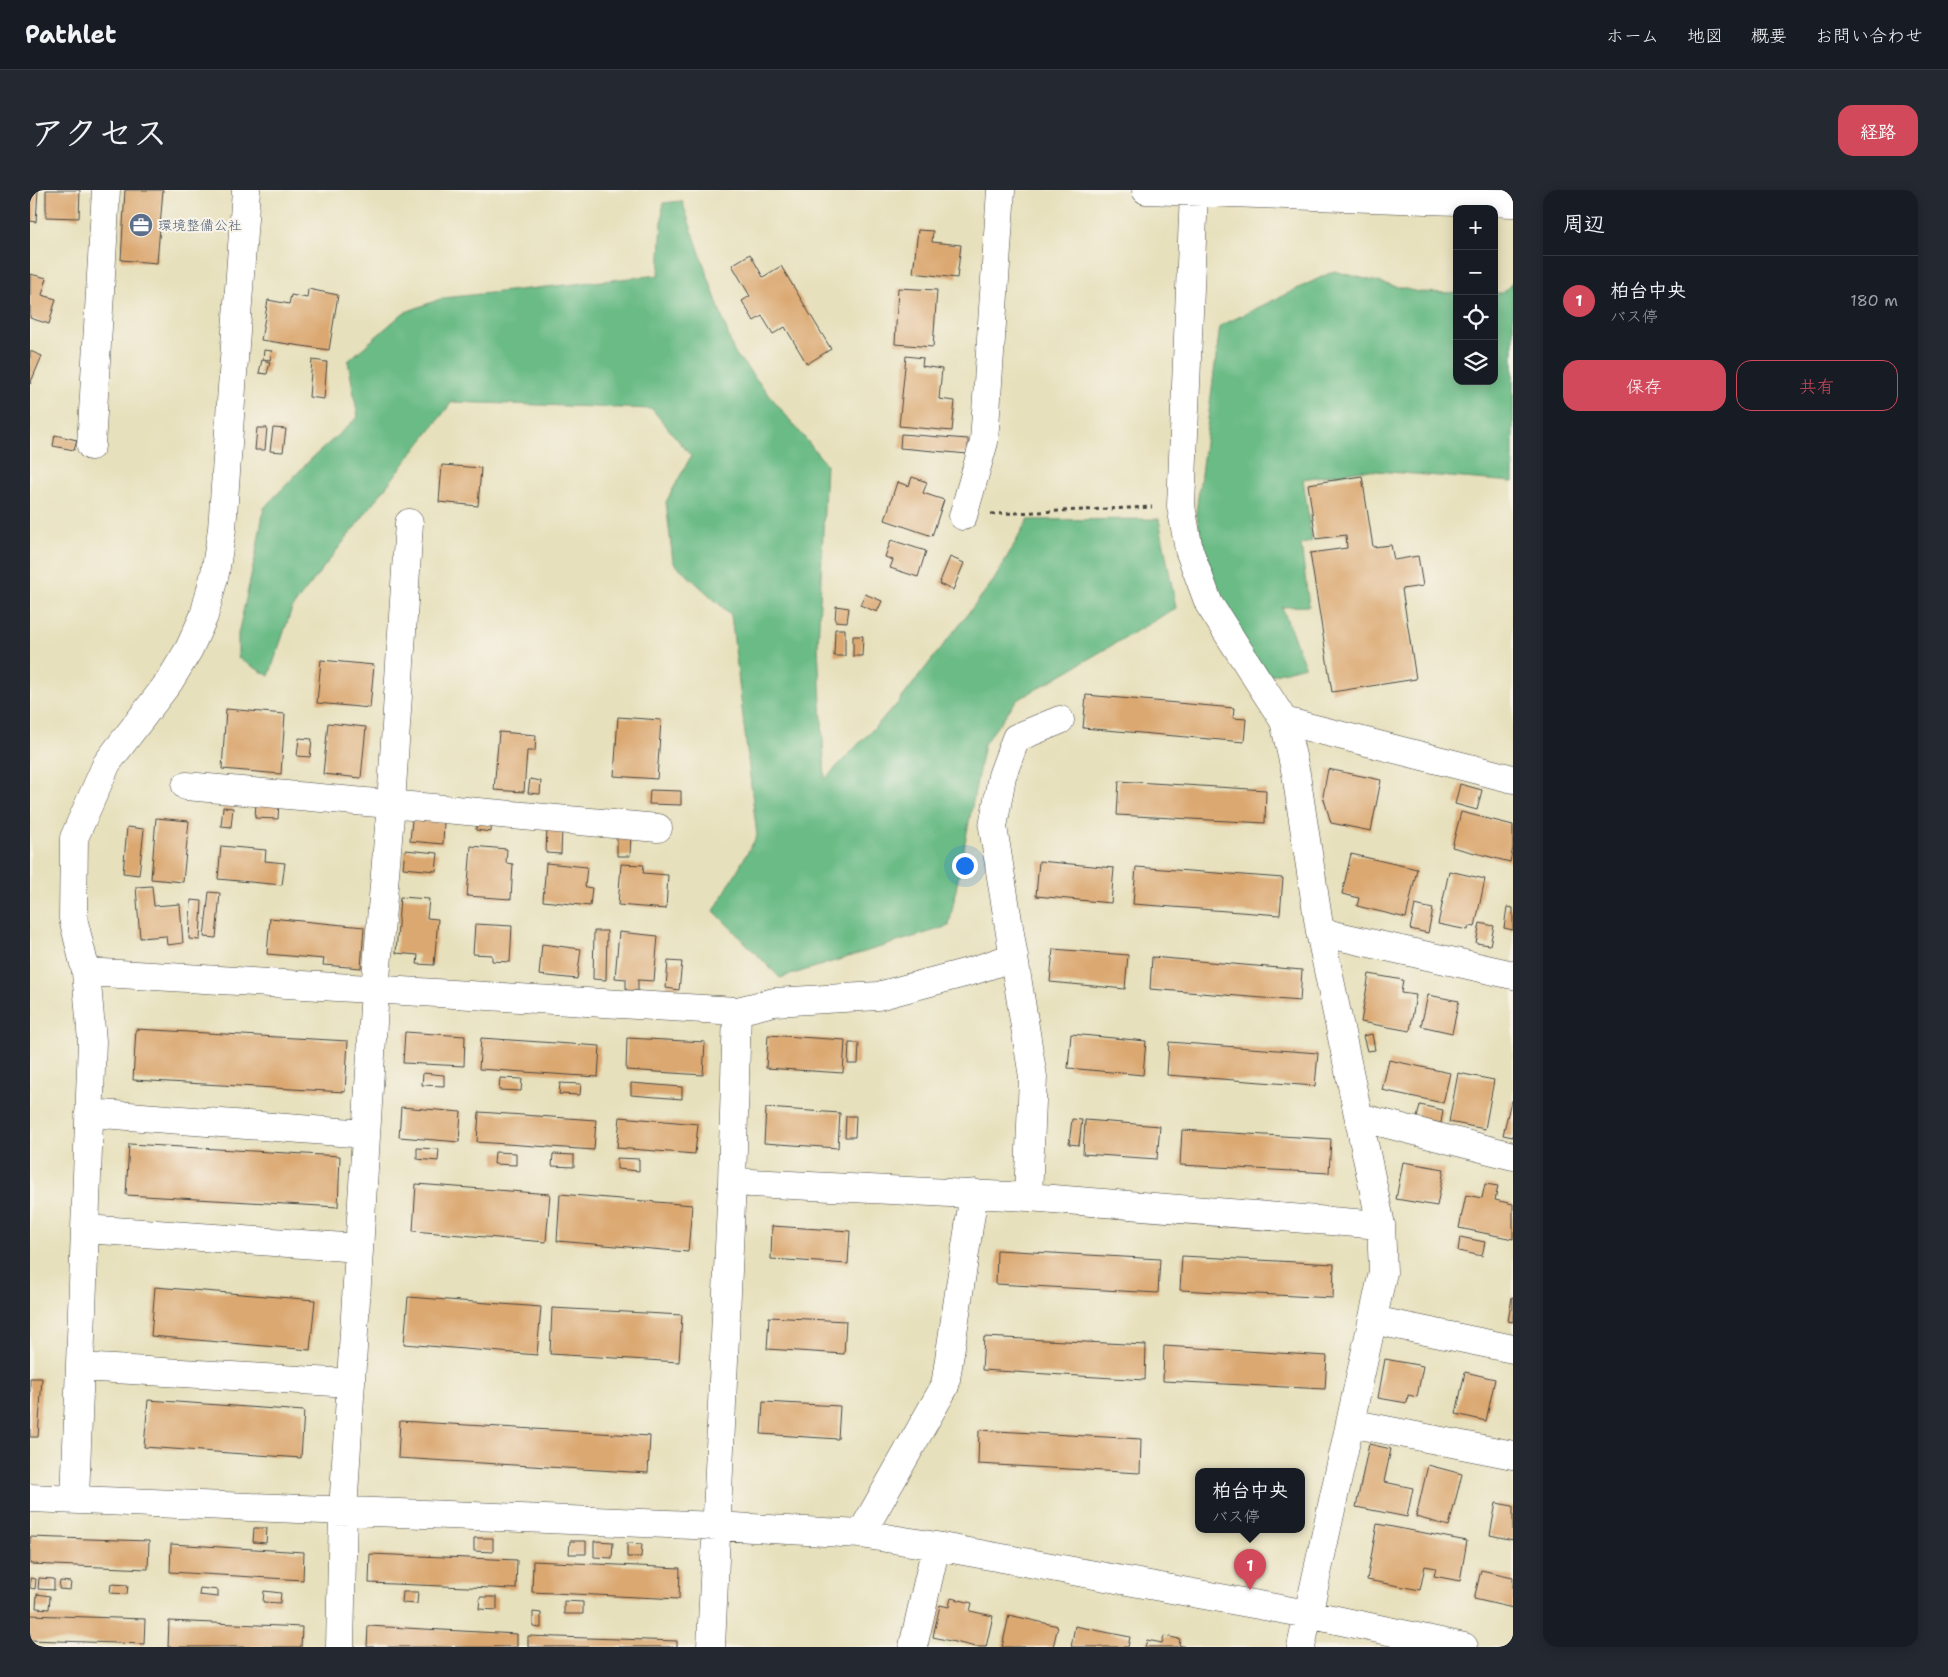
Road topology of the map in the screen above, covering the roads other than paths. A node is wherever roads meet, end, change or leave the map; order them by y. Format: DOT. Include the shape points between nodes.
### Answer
graph roads {
  1 [pos="106,190"];
  2 [pos="246,190"];
  3 [pos="1001,190"];
  4 [pos="1146,190"];
  5 [pos="1194,192"];
  6 [pos="1513,203"];
  7 [pos="91,446"];
  8 [pos="964,516"];
  9 [pos="409,523"];
  10 [pos="1060,720"];
  11 [pos="1284,721"];
  12 [pos="1512,774"];
  13 [pos="186,786"];
  14 [pos="391,804"];
  15 [pos="658,828"];
  16 [pos="1320,932"];
  17 [pos="1014,957"];
  18 [pos="86,972"];
  19 [pos="1513,975"];
  20 [pos="375,990"];
  21 [pos="737,1012"];
  22 [pos="89,1113"];
  23 [pos="1359,1117"];
  24 [pos="366,1134"];
  25 [pos="1513,1156"];
  26 [pos="732,1182"];
  27 [pos="974,1193"];
  28 [pos="1028,1197"];
  29 [pos="1381,1225"];
  30 [pos="85,1229"];
  31 [pos="359,1248"];
  32 [pos="1373,1320"];
  33 [pos="1513,1349"];
  34 [pos="80,1367"];
  35 [pos="351,1383"];
  36 [pos="1350,1423"];
  37 [pos="1513,1455"];
  38 [pos="30,1498"];
  39 [pos="75,1499"];
  40 [pos="343,1511"];
  41 [pos="717,1526"];
  42 [pos="861,1534"];
  43 [pos="936,1546"];
  44 [pos="1308,1614"];
  45 [pos="340,1647"];
  46 [pos="711,1647"];
  47 [pos="913,1647"];
  48 [pos="1301,1647"];
  49 [pos="1464,1647"];
  1 -- 7 [label="street"];
  2 -- 18 [label="street" via="216,574 204,616 189,649 170,682 107,763 74,838 73,918"];
  3 -- 8 [label="street" via="984,442"];
  4 -- 5 [label="street"];
  5 -- 6 [label="street"];
  5 -- 11 [label="street" via="1180,506 1189,550 1209,604"];
  9 -- 14 [label="street"];
  10 -- 17 [label="street" via="1016,738 1002,776 993,826"];
  11 -- 12 [label="street"];
  11 -- 16 [label="street" via="1296,774"];
  13 -- 14 [label="street"];
  14 -- 15 [label="street"];
  14 -- 20 [label="street"];
  16 -- 19 [label="street"];
  16 -- 23 [label="street"];
  17 -- 21 [label="street" via="878,996 774,1002"];
  17 -- 28 [label="street" via="1033,1076"];
  18 -- 20 [label="street"];
  18 -- 22 [label="street" via="92,1041"];
  20 -- 21 [label="street"];
  20 -- 24 [label="street"];
  21 -- 26 [label="street"];
  22 -- 24 [label="street"];
  22 -- 30 [label="street"];
  23 -- 25 [label="street"];
  23 -- 29 [label="street"];
  24 -- 31 [label="street"];
  26 -- 27 [label="street"];
  26 -- 41 [label="street"];
  27 -- 28 [label="street"];
  27 -- 42 [label="street" via="944,1386"];
  28 -- 29 [label="street"];
  29 -- 32 [label="street" via="1383,1272"];
  30 -- 31 [label="street"];
  30 -- 34 [label="street"];
  31 -- 35 [label="street"];
  32 -- 33 [label="street"];
  32 -- 36 [label="street"];
  34 -- 35 [label="street"];
  34 -- 39 [label="street"];
  35 -- 40 [label="street"];
  36 -- 37 [label="street"];
  36 -- 44 [label="street"];
  38 -- 39 [label="street"];
  39 -- 40 [label="street"];
  40 -- 41 [label="street"];
  40 -- 45 [label="street"];
  41 -- 42 [label="street"];
  41 -- 46 [label="street"];
  42 -- 43 [label="street"];
  43 -- 44 [label="street"];
  43 -- 47 [label="street"];
  44 -- 48 [label="street"];
  44 -- 49 [label="street"];
}
